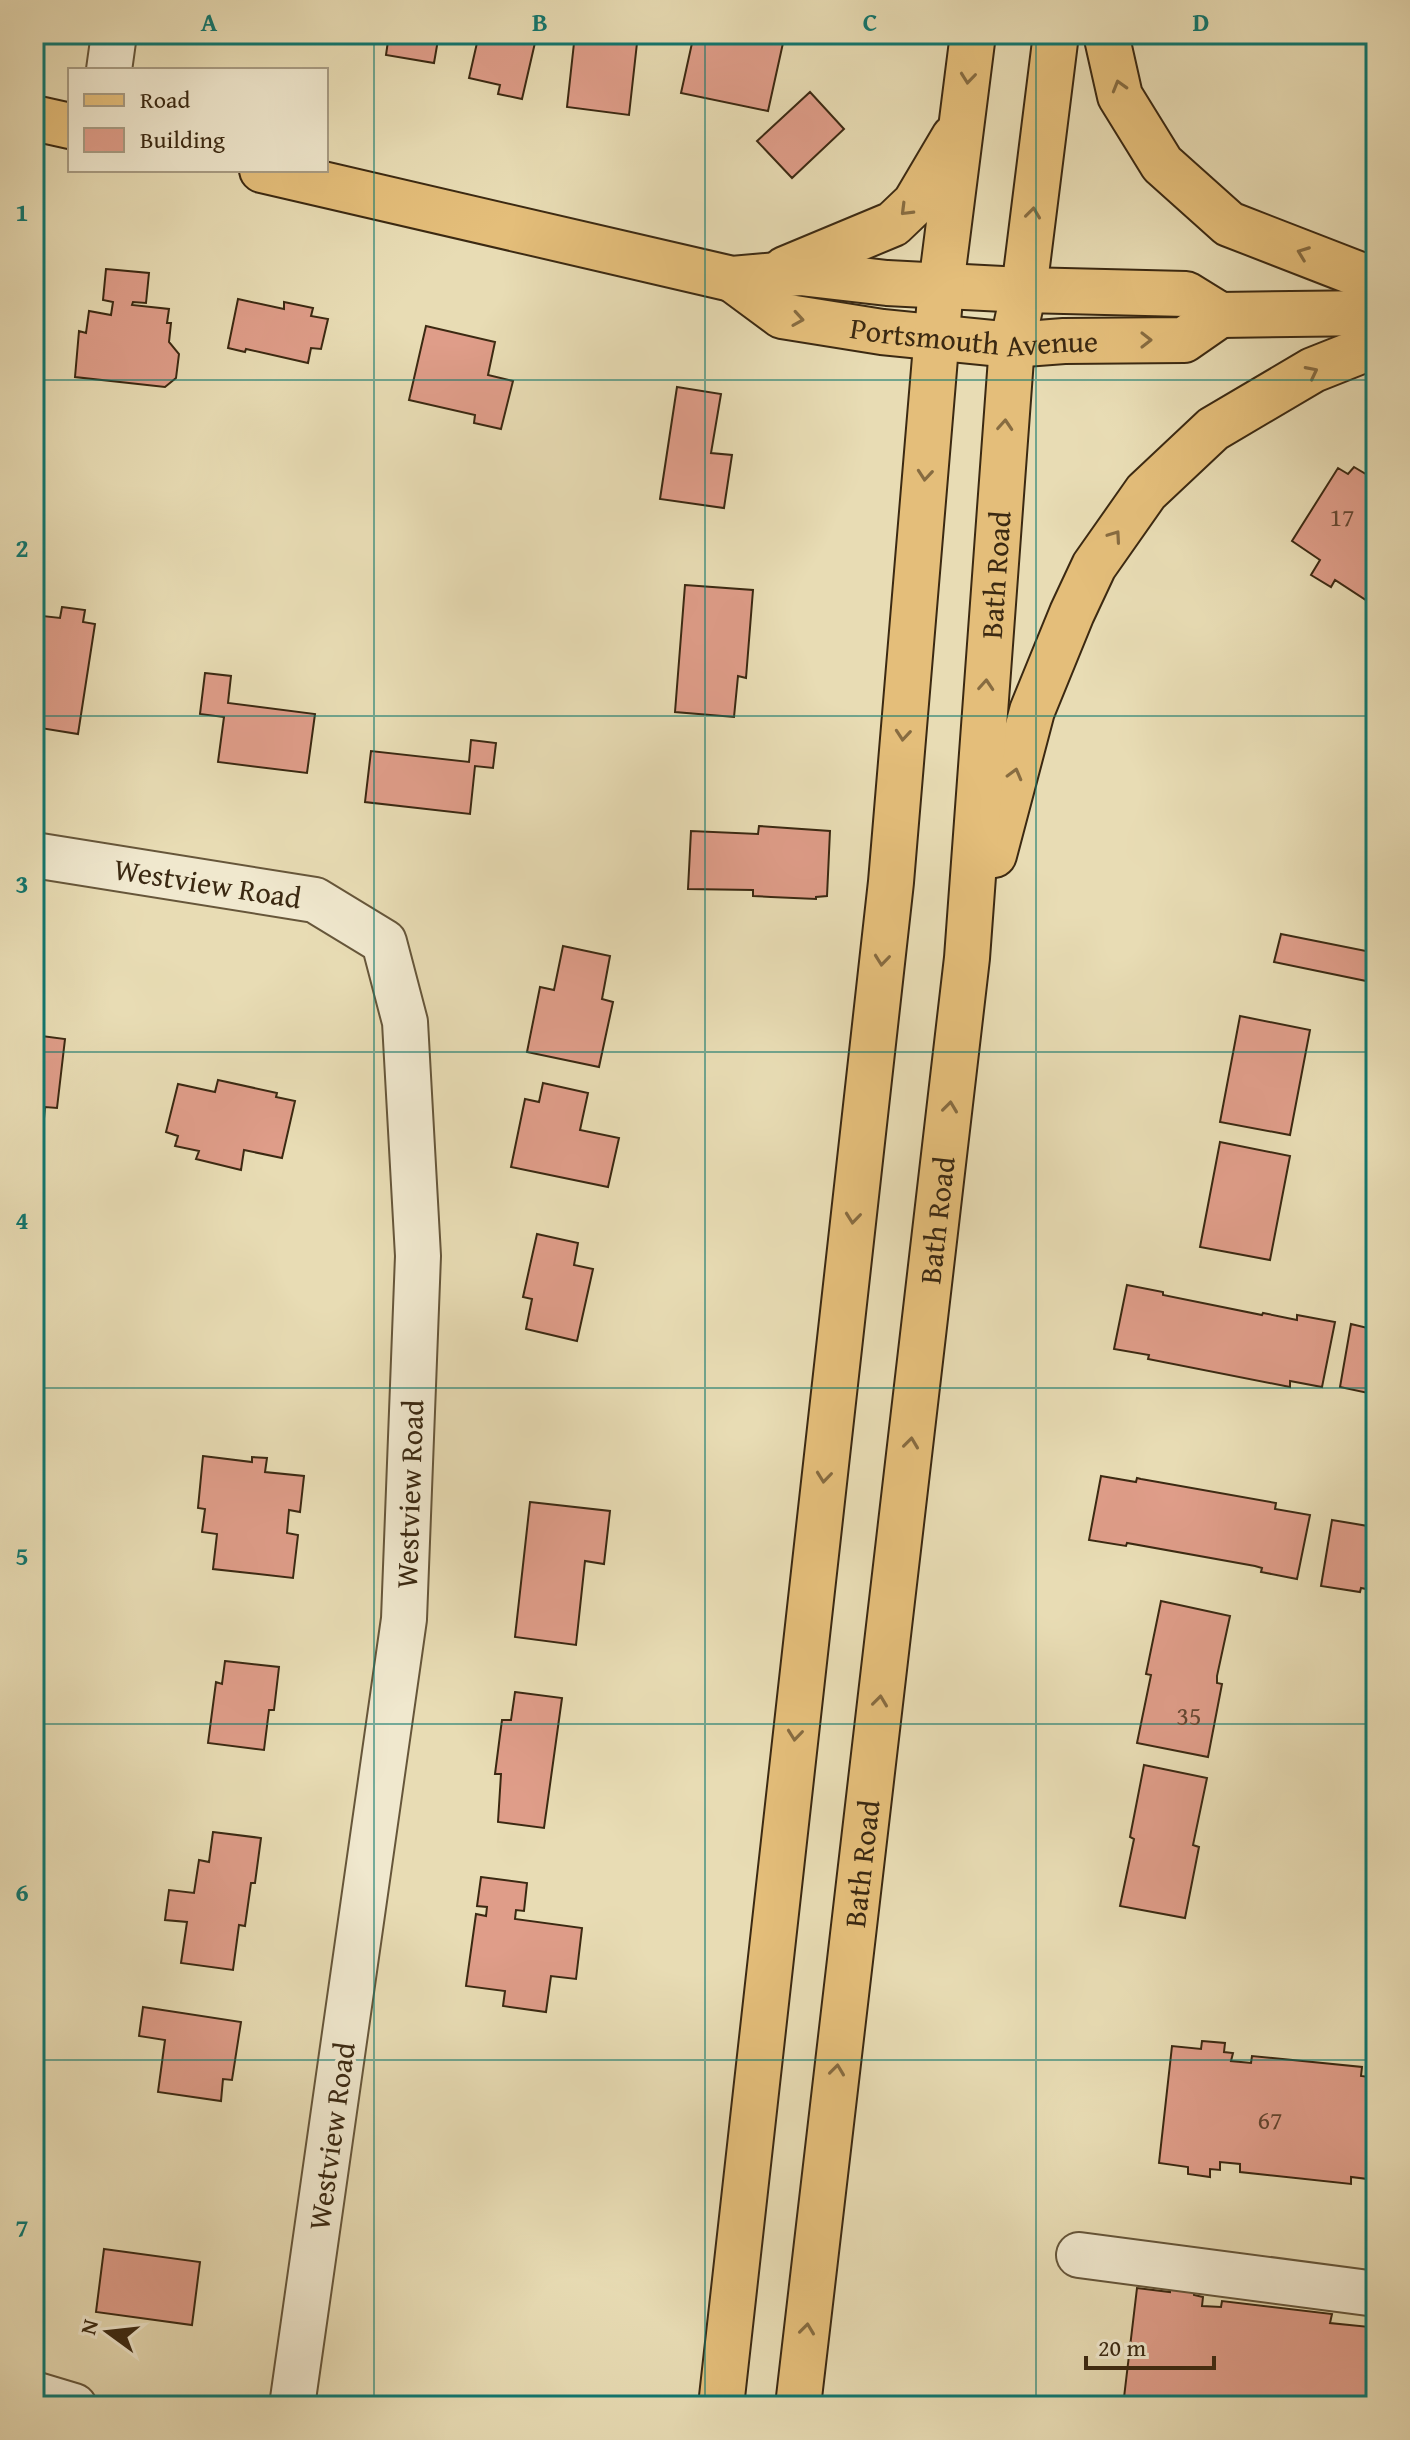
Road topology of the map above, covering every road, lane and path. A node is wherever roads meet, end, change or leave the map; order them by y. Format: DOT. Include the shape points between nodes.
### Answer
graph roads {
  1 [pos="114,34"];
  2 [pos="973,34"];
  3 [pos="1056,34"];
  4 [pos="1106,34"];
  5 [pos="109,68"];
  6 [pos="34,118"];
  7 [pos="963,122"];
  8 [pos="68,126"];
  9 [pos="271,172"];
  10 [pos="750,278"];
  11 [pos="1376,281"];
  12 [pos="941,286"];
  13 [pos="1024,290"];
  14 [pos="1376,313"];
  15 [pos="1220,315"];
  16 [pos="938,338"];
  17 [pos="1012,345"];
  18 [pos="1376,345"];
  19 [pos="34,855"];
  20 [pos="967,958"];
  21 [pos="1079,2255"];
  22 [pos="1376,2294"];
  23 [pos="34,2394"];
  24 [pos="74,2406"];
  25 [pos="292,2406"];
  26 [pos="721,2406"];
  27 [pos="798,2406"];
  1 -- 5 [label="street"];
  2 -- 7 [label="main road, one-way"];
  13 -- 3 [label="main road, Bath Road, one-way"];
  11 -- 4 [label="main road, one-way" via="1229,224 1162,164 1120,96"];
  6 -- 8 [label="main road"];
  7 -- 10 [label="main road, one-way" via="915,203 893,224"];
  7 -- 12 [label="main road"];
  9 -- 10 [label="main road, Portsmouth Avenue"];
  10 -- 12 [label="main road, Portsmouth Avenue" via="800,273"];
  10 -- 16 [label="main road, Portsmouth Avenue, one-way" via="782,316"];
  12 -- 13 [label="main road, Portsmouth Avenue"];
  12 -- 16 [label="main road"];
  13 -- 15 [label="main road, Portsmouth Avenue" via="1186,294"];
  13 -- 17 [label="main road, Bath Road"];
  14 -- 15 [label="main road"];
  17 -- 15 [label="main road, Portsmouth Avenue, one-way" via="1184,340"];
  16 -- 17 [label="main road, Portsmouth Avenue"];
  16 -- 26 [label="main road, one-way" via="891,882"];
  20 -- 17 [label="main road, Bath Road, one-way"];
  20 -- 18 [label="main road, one-way" via="1032,711 1094,566 1146,492 1213,429 1313,370"];
  19 -- 25 [label="street, Westview Road" via="315,900 384,942 405,1022 418,1256 404,1619"];
  27 -- 20 [label="main road, Bath Road, one-way"];
  21 -- 22 [label="street"];
  23 -- 24 [label="street"];
}
